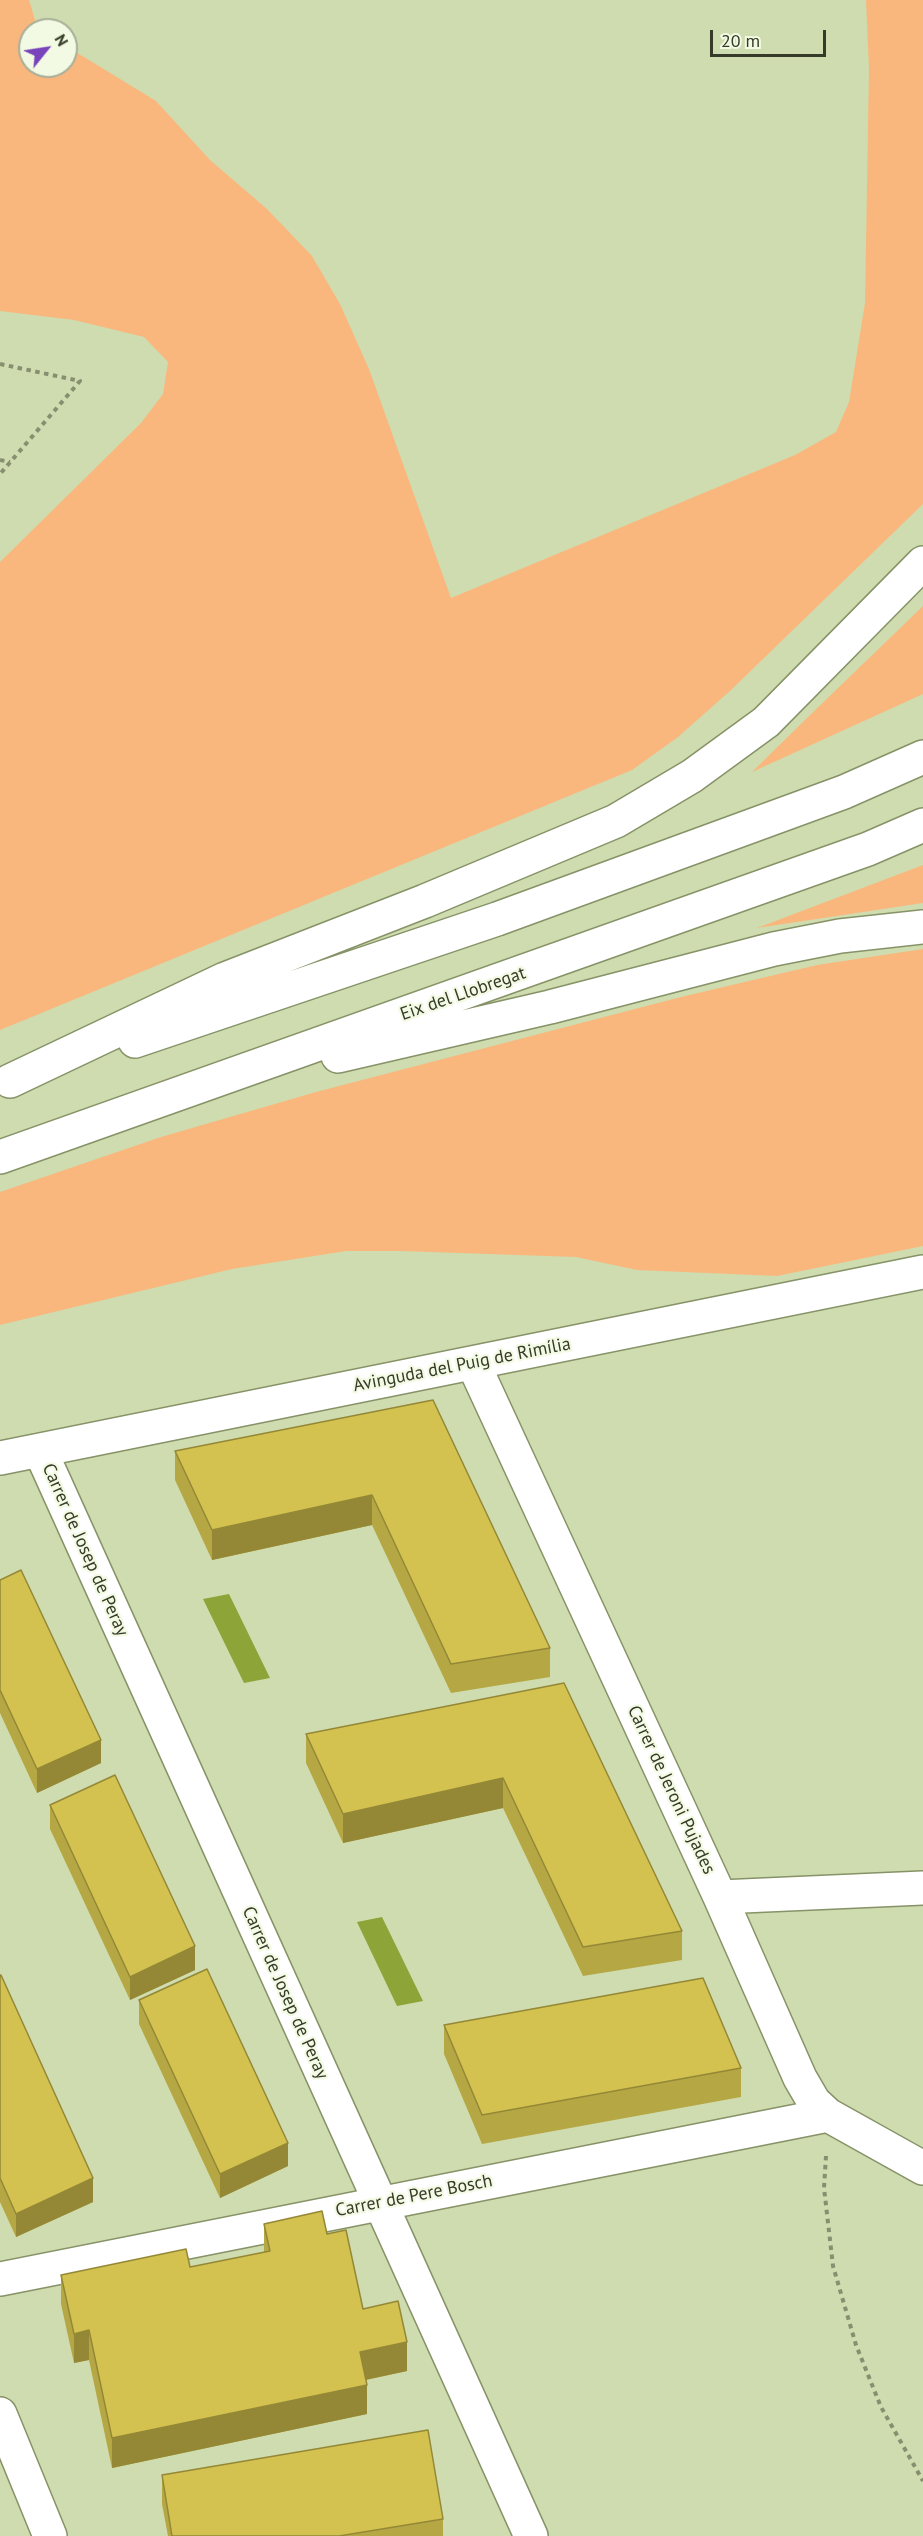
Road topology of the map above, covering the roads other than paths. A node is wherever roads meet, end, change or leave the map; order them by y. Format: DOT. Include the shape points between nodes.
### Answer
graph roads {
  1 [pos="923,563"];
  2 [pos="923,757"];
  3 [pos="923,825"];
  4 [pos="923,927"];
  5 [pos="5,1083"];
  6 [pos="167,1096"];
  7 [pos="0,1157"];
  8 [pos="923,1272"];
  9 [pos="473,1363"];
  10 [pos="40,1450"];
  11 [pos="0,1458"];
  12 [pos="923,1888"];
  13 [pos="720,1897"];
  14 [pos="828,2115"];
  15 [pos="923,2168"];
  16 [pos="380,2203"];
  17 [pos="0,2279"];
  18 [pos="0,2414"];
  19 [pos="50,2536"];
  20 [pos="531,2536"];
  1 -- 5 [label="main road" via="765,722 692,776 616,821 425,901 225,978"];
  2 -- 5 [label="main road" via="844,792 496,919"];
  3 -- 6 [label="main road, Eix del Llobregat" via="868,849 560,960"];
  4 -- 6 [label="main road" via="840,936 774,949 538,1010"];
  6 -- 7 [label="main road, Eix del Llobregat"];
  8 -- 9 [label="main road, Avinguda del Puig de Rimília"];
  9 -- 10 [label="main road, Avinguda del Puig de Rimília"];
  9 -- 13 [label="main road, Carrer de Jeroni Pujades"];
  10 -- 11 [label="main road, Avinguda del Puig de Rimília"];
  10 -- 16 [label="main road, Carrer de Josep de Peray"];
  12 -- 13 [label="main road"];
  13 -- 14 [label="main road, Carrer de Jeroni Pujades" via="800,2078 814,2102"];
  14 -- 15 [label="main road, Carrer de Jeroni Pujades"];
  14 -- 16 [label="main road, Carrer de Pere Bosch"];
  16 -- 17 [label="main road, Carrer de Pere Bosch"];
  16 -- 20 [label="main road, Carrer de Josep de Peray"];
  18 -- 19 [label="main road"];
}
